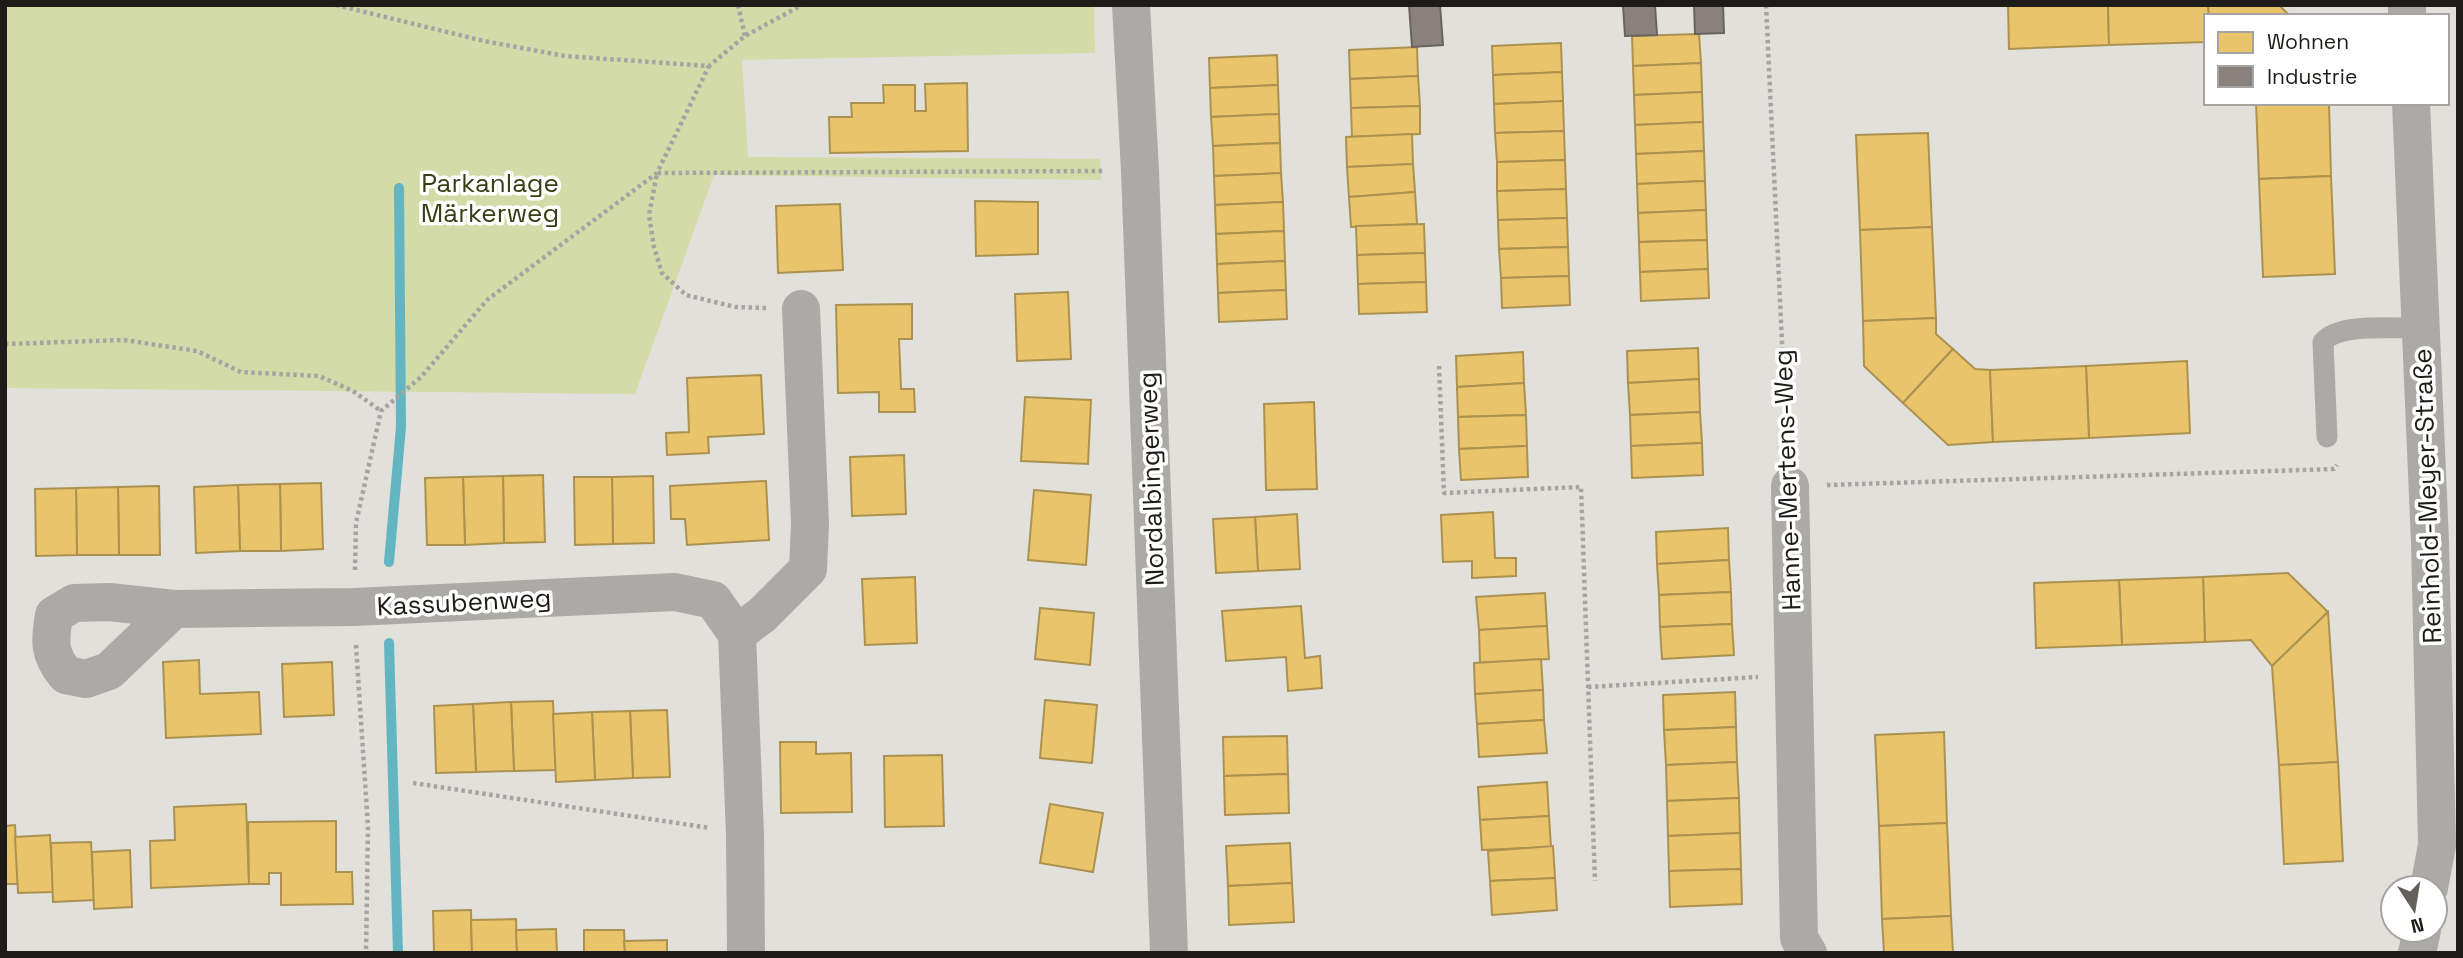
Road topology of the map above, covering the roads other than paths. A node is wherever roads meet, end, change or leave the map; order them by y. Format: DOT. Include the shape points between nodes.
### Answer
graph roads {
  1 [pos="1131,5"];
  2 [pos="2411,105"];
  3 [pos="801,309"];
  4 [pos="2421,328"];
  5 [pos="2327,437"];
  6 [pos="1790,486"];
  7 [pos="174,609"];
  8 [pos="737,634"];
  9 [pos="2433,874"];
  10 [pos="746,953"];
  11 [pos="1169,953"];
  12 [pos="1808,953"];
  1 -- 11 [label="street, Nordalbingerweg"];
  2 -- 4 [label="street, Reinhold-Meyer-Straße"];
  3 -- 8 [label="street" via="808,569"];
  4 -- 5 [label="lane" via="2345,330 2328,336 2323,342"];
  4 -- 9 [label="street, Reinhold-Meyer-Straße" via="2438,845"];
  6 -- 12 [label="street, Hanne-Mertens-Weg" via="1799,937"];
  7 -- 8 [label="street, Kassubenweg" via="354,607 675,592 713,600"];
  8 -- 10 [label="street"];
}
